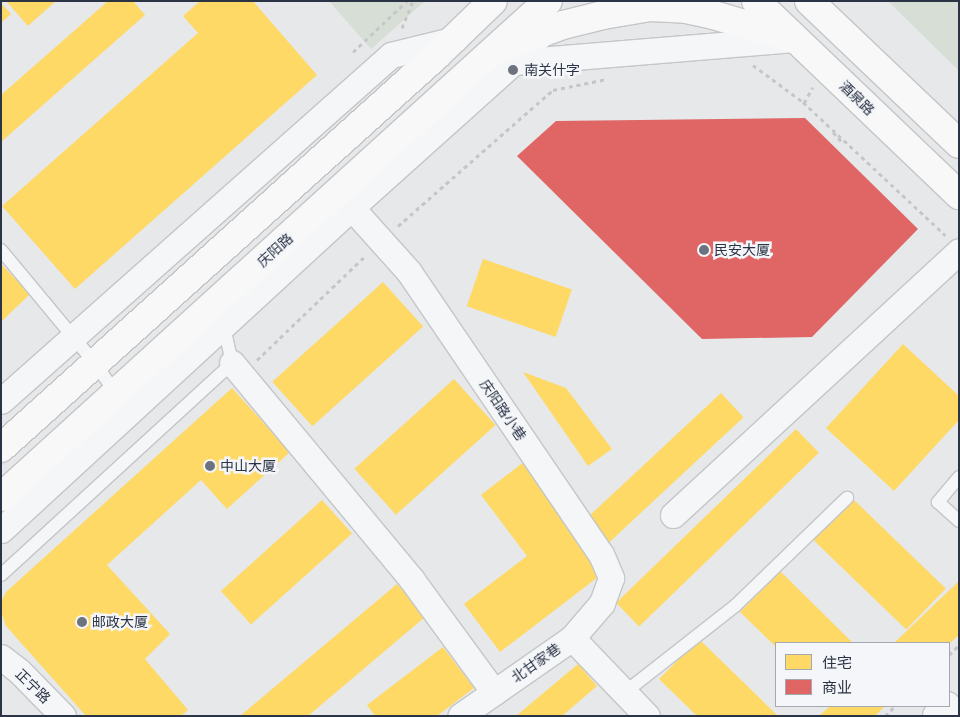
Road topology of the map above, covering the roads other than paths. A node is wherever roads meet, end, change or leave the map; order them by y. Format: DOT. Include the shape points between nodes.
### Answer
graph roads {
  1 [pos="477,1"];
  2 [pos="493,1"];
  3 [pos="548,1"];
  4 [pos="756,1"];
  5 [pos="816,6"];
  6 [pos="795,38"];
  7 [pos="455,39"];
  8 [pos="504,56"];
  9 [pos="959,144"];
  10 [pos="959,194"];
  11 [pos="345,200"];
  12 [pos="955,246"];
  13 [pos="1,250"];
  14 [pos="219,316"];
  15 [pos="73,337"];
  16 [pos="94,362"];
  17 [pos="236,369"];
  18 [pos="116,393"];
  19 [pos="1,401"];
  20 [pos="1,448"];
  21 [pos="959,477"];
  22 [pos="1,497"];
  23 [pos="847,498"];
  24 [pos="673,515"];
  25 [pos="959,521"];
  26 [pos="1,530"];
  27 [pos="1,575"];
  28 [pos="572,638"];
  29 [pos="1,657"];
  30 [pos="494,692"];
  31 [pos="624,693"];
  32 [pos="959,694"];
  33 [pos="950,703"];
  34 [pos="946,707"];
  35 [pos="63,716"];
  36 [pos="460,716"];
  37 [pos="647,716"];
  38 [pos="937,716"];
  1 -- 7 [label="main road"];
  2 -- 7 [label="main road"];
  3 -- 8 [label="main road, 庆阳路"];
  4 -- 6 [label="main road, 酒泉路"];
  5 -- 9 [label="main road"];
  6 -- 8 [label="street"];
  6 -- 8 [label="main road" via="694,10 650,7 604,15 542,33"];
  6 -- 10 [label="main road, 酒泉路"];
  7 -- 15 [label="street" via="391,55"];
  7 -- 16 [label="main road"];
  8 -- 11 [label="main road, 庆阳路"];
  11 -- 14 [label="main road, 庆阳路"];
  11 -- 28 [label="street, 庆阳路小巷" via="409,272 601,554 610,578 602,603"];
  12 -- 24 [label="street"];
  13 -- 15 [label="lane"];
  14 -- 17 [label="lane"];
  14 -- 18 [label="main road, 庆阳路"];
  14 -- 26 [label="street"];
  15 -- 16 [label="lane"];
  15 -- 19 [label="street"];
  16 -- 18 [label="lane"];
  16 -- 20 [label="main road"];
  17 -- 27 [label="lane"];
  17 -- 30 [label="street" via="412,580"];
  18 -- 22 [label="main road, 庆阳路"];
  21 -- 25 [label="lane" via="938,502"];
  23 -- 31 [label="lane" via="735,606"];
  28 -- 30 [label="street, 北甘家巷"];
  28 -- 31 [label="street, 北甘家巷"];
  29 -- 35 [label="street, 正宁路"];
  30 -- 36 [label="street, 北甘家巷"];
  31 -- 37 [label="street, 北甘家巷"];
  32 -- 33 [label="street"];
  34 -- 38 [label="street"];
}
